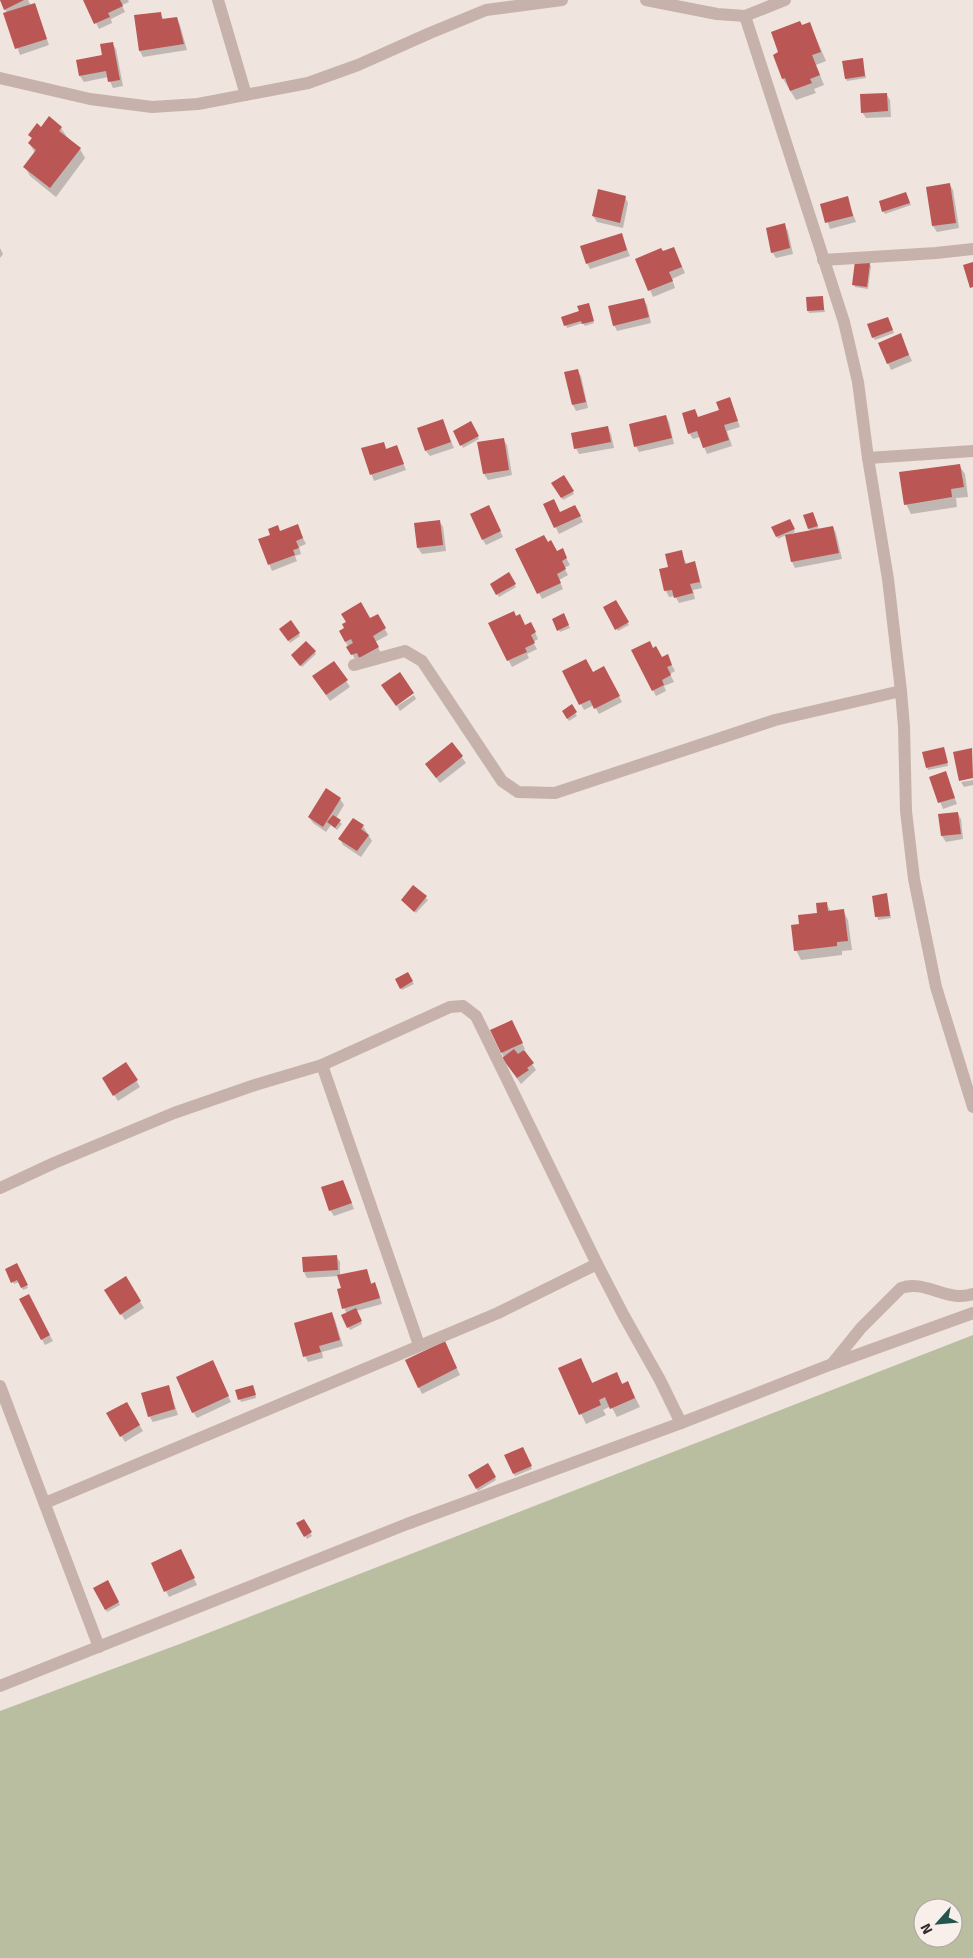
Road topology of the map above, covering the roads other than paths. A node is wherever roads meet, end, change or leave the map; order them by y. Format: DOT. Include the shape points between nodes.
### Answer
graph roads {
  1 [pos="218,0"];
  2 [pos="562,0"];
  3 [pos="646,0"];
  4 [pos="785,0"];
  5 [pos="485,5"];
  6 [pos="745,16"];
  7 [pos="0,78"];
  8 [pos="246,95"];
  9 [pos="973,248"];
  10 [pos="823,260"];
  11 [pos="973,451"];
  12 [pos="868,458"];
  13 [pos="354,665"];
  14 [pos="901,691"];
  15 [pos="322,1065"];
  16 [pos="973,1107"];
  17 [pos="0,1188"];
  18 [pos="598,1264"];
  19 [pos="973,1294"];
  20 [pos="973,1313"];
  21 [pos="420,1345"];
  22 [pos="832,1364"];
  23 [pos="0,1386"];
  24 [pos="681,1423"];
  25 [pos="45,1504"];
  26 [pos="99,1647"];
  27 [pos="0,1686"];
  1 -- 8 [label="street"];
  2 -- 5 [label="street"];
  3 -- 6 [label="street"];
  4 -- 6 [label="street"];
  5 -- 8 [label="street" via="358,65 308,83"];
  6 -- 10 [label="street"];
  7 -- 8 [label="street" via="90,99 152,107 198,104"];
  9 -- 10 [label="street"];
  10 -- 12 [label="street" via="844,322 854,365"];
  11 -- 12 [label="street"];
  12 -- 14 [label="street" via="888,579"];
  13 -- 14 [label="street" via="405,651 422,661 502,781 518,792 555,792 775,720"];
  14 -- 16 [label="street" via="906,811 914,879 936,988"];
  15 -- 17 [label="street" via="174,1113"];
  15 -- 18 [label="street" via="450,1007 463,1006 476,1016"];
  15 -- 21 [label="street"];
  18 -- 21 [label="street" via="498,1313"];
  18 -- 24 [label="street"];
  19 -- 22 [label="street" via="958,1297 909,1285 901,1288"];
  20 -- 22 [label="street"];
  21 -- 25 [label="street"];
  22 -- 24 [label="street"];
  23 -- 25 [label="street"];
  24 -- 26 [label="street" via="407,1524"];
  25 -- 26 [label="street"];
  26 -- 27 [label="street"];
}
